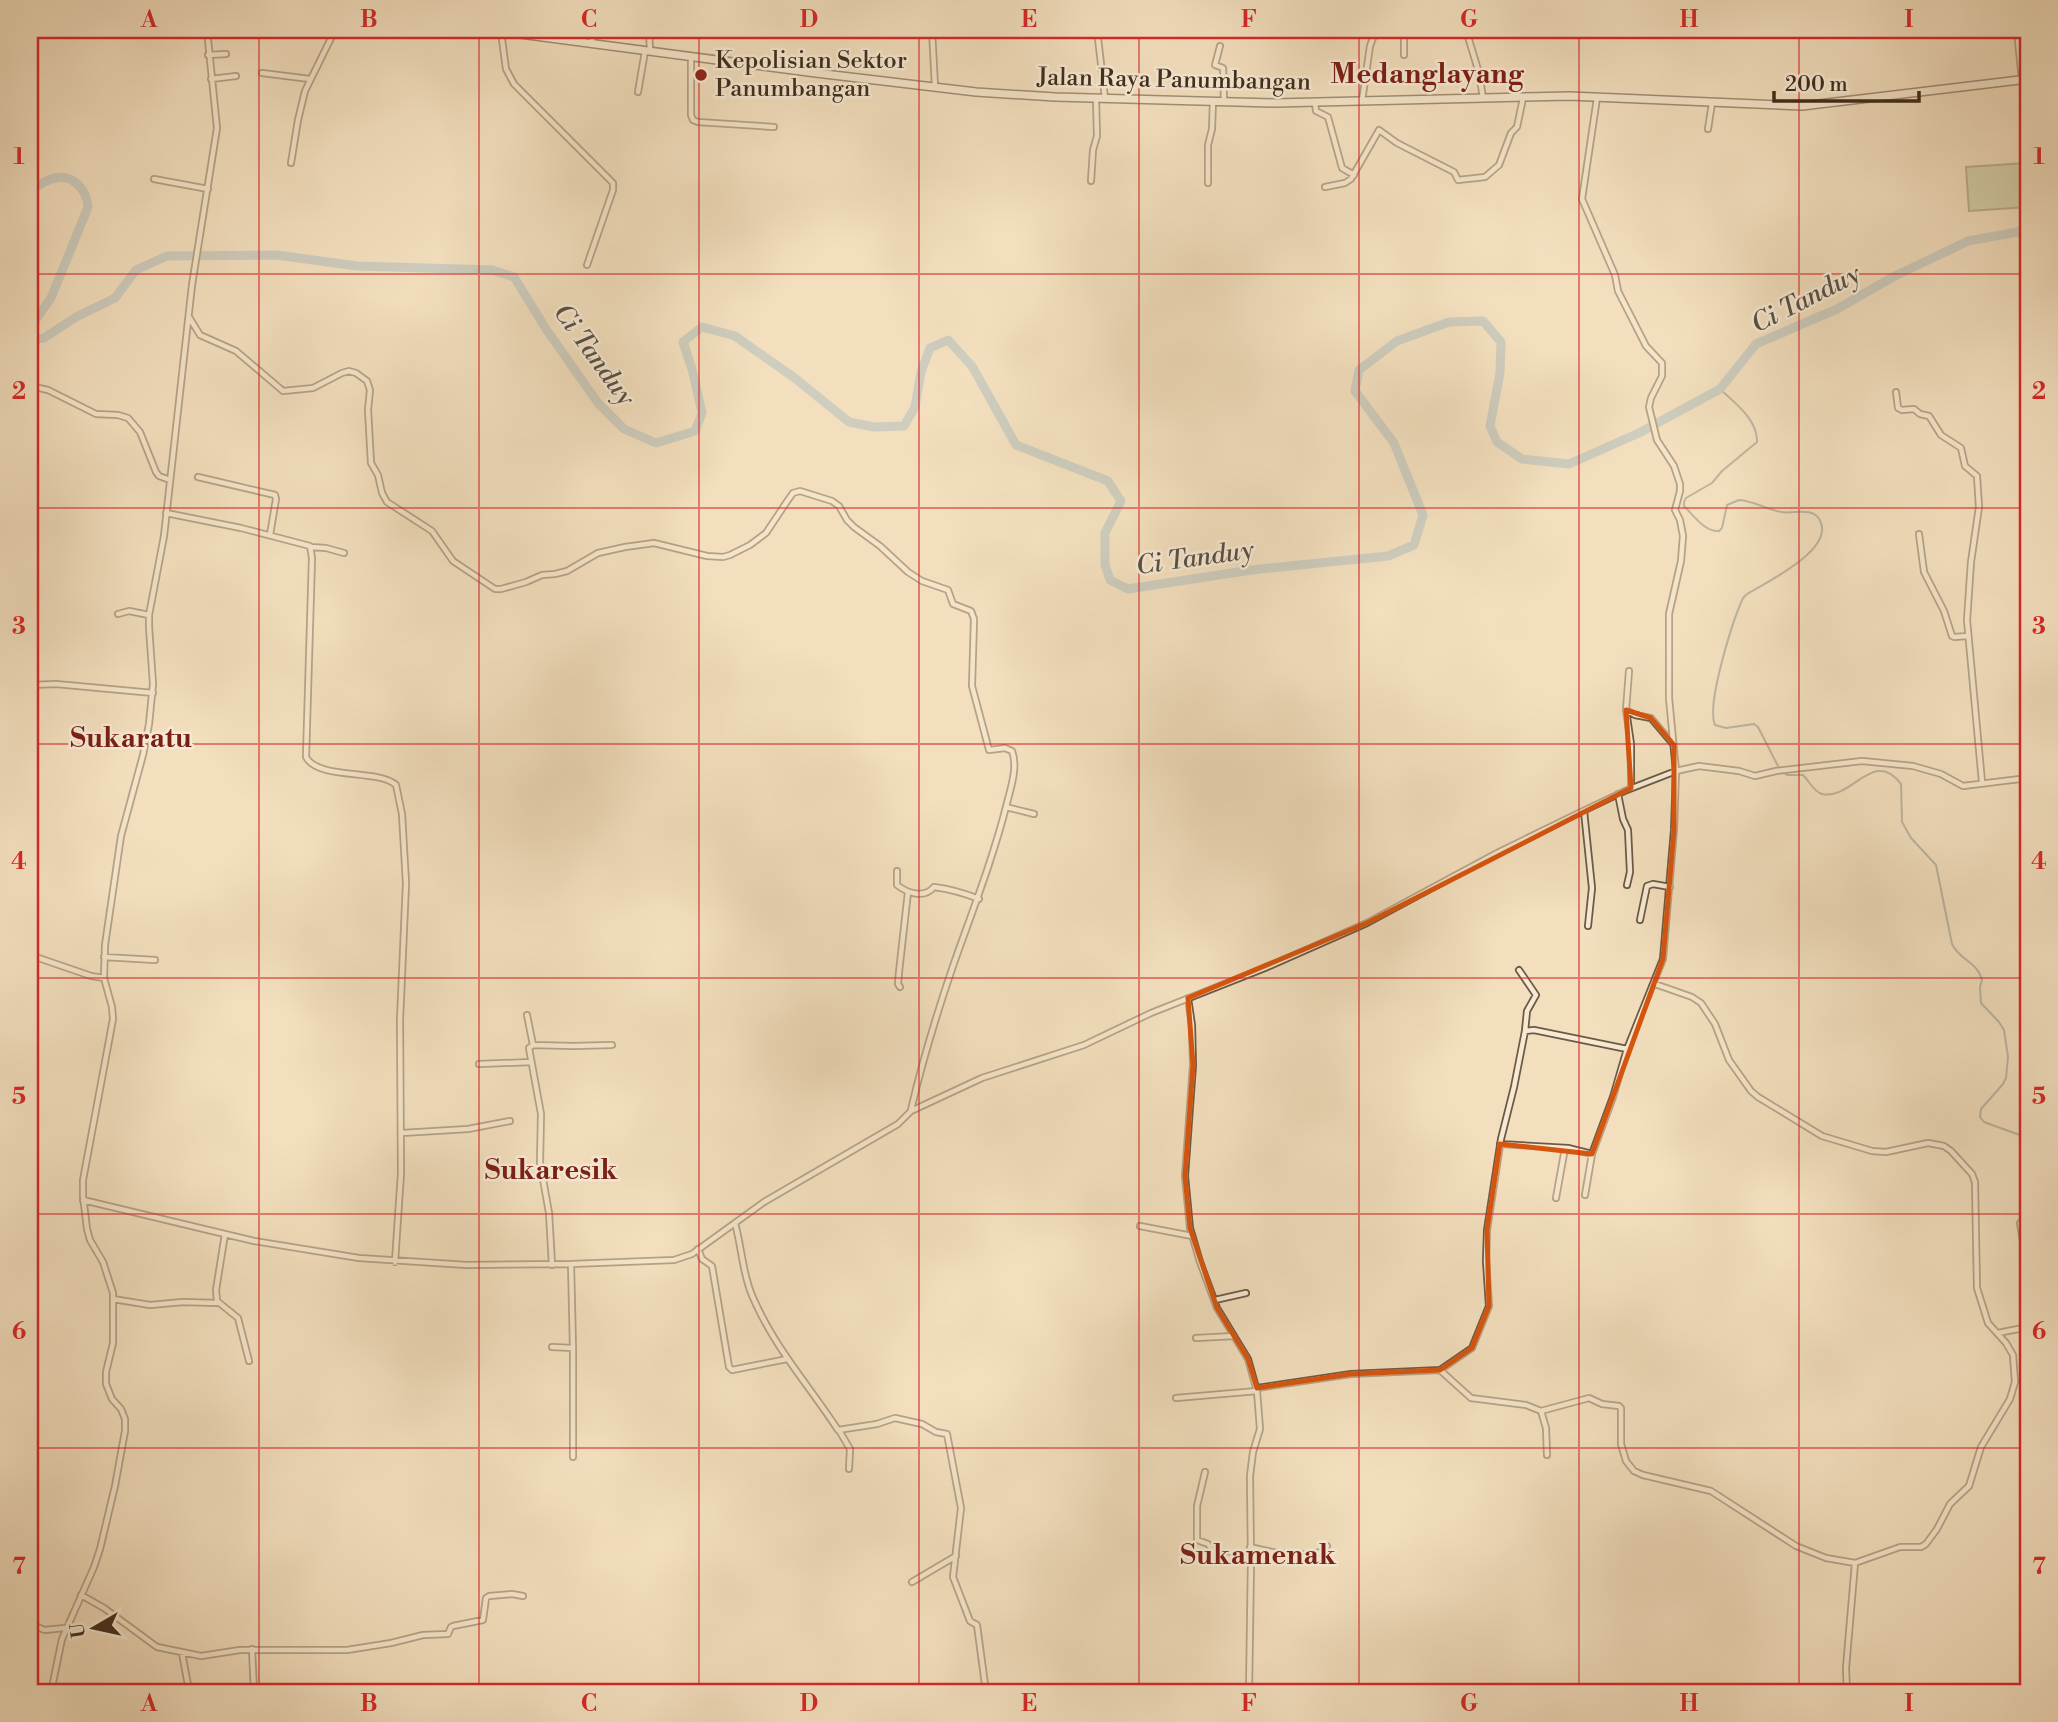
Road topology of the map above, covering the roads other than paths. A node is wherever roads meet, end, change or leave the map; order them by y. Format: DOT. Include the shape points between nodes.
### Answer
graph roads {
  1 [pos="207,30"];
  2 [pos="335,30"];
  3 [pos="489,30"];
  4 [pos="593,30"];
  5 [pos="649,30"];
  6 [pos="932,30"];
  7 [pos="1097,30"];
  8 [pos="1376,30"];
  9 [pos="1404,30"];
  10 [pos="1466,30"];
  11 [pos="2017,30"];
  12 [pos="501,31"];
  13 [pos="592,42"];
  14 [pos="1220,46"];
  15 [pos="648,50"];
  16 [pos="226,54"];
  17 [pos="208,55"];
  18 [pos="1404,55"];
  19 [pos="691,56"];
  20 [pos="262,73"];
  21 [pos="236,76"];
  22 [pos="211,79"];
  23 [pos="310,79"];
  24 [pos="2025,79"];
  25 [pos="934,87"];
  26 [pos="638,92"];
  27 [pos="1597,97"];
  28 [pos="1522,98"];
  29 [pos="1101,99"];
  30 [pos="1483,99"];
  31 [pos="1213,101"];
  32 [pos="1224,101"];
  33 [pos="1362,102"];
  34 [pos="1712,102"];
  35 [pos="1315,103"];
  36 [pos="774,127"];
  37 [pos="1708,129"];
  38 [pos="291,163"];
  39 [pos="1353,176"];
  40 [pos="154,179"];
  41 [pos="1091,181"];
  42 [pos="1208,183"];
  43 [pos="1325,187"];
  44 [pos="208,189"];
  45 [pos="587,265"];
  46 [pos="188,316"];
  47 [pos="30,386"];
  48 [pos="1896,392"];
  49 [pos="198,477"];
  50 [pos="170,480"];
  51 [pos="166,513"];
  52 [pos="1919,534"];
  53 [pos="270,535"];
  54 [pos="311,547"];
  55 [pos="344,554"];
  56 [pos="118,614"];
  57 [pos="149,615"];
  58 [pos="1968,636"];
  59 [pos="1629,671"];
  60 [pos="30,685"];
  61 [pos="153,693"];
  62 [pos="1626,710"];
  63 [pos="1674,745"];
  64 [pos="1676,771"];
  65 [pos="2028,778"];
  66 [pos="1982,782"];
  67 [pos="1632,788"];
  68 [pos="1618,794"];
  69 [pos="1006,807"];
  70 [pos="1584,811"];
  71 [pos="1034,814"];
  72 [pos="897,871"];
  73 [pos="1627,884"];
  74 [pos="1670,887"];
  75 [pos="908,892"];
  76 [pos="979,899"];
  77 [pos="1640,920"];
  78 [pos="1588,926"];
  79 [pos="30,955"];
  80 [pos="104,957"];
  81 [pos="155,960"];
  82 [pos="1519,970"];
  83 [pos="104,978"];
  84 [pos="1655,984"];
  85 [pos="900,988"];
  86 [pos="1188,998"];
  87 [pos="527,1015"];
  88 [pos="1525,1031"];
  89 [pos="533,1045"];
  90 [pos="612,1045"];
  91 [pos="1628,1049"];
  92 [pos="531,1062"];
  93 [pos="480,1063"];
  94 [pos="911,1111"];
  95 [pos="510,1121"];
  96 [pos="402,1133"];
  97 [pos="1500,1144"];
  98 [pos="1565,1148"];
  99 [pos="1592,1154"];
  100 [pos="1585,1195"];
  101 [pos="1556,1198"];
  102 [pos="83,1200"];
  103 [pos="2028,1220"];
  104 [pos="735,1223"];
  105 [pos="1140,1226"];
  106 [pos="225,1234"];
  107 [pos="1192,1236"];
  108 [pos="698,1249"];
  109 [pos="395,1262"];
  110 [pos="571,1264"];
  111 [pos="551,1265"];
  112 [pos="2028,1273"];
  113 [pos="1246,1293"];
  114 [pos="113,1299"];
  115 [pos="1214,1300"];
  116 [pos="218,1303"];
  117 [pos="2028,1327"];
  118 [pos="1998,1334"];
  119 [pos="1234,1336"];
  120 [pos="1196,1338"];
  121 [pos="551,1347"];
  122 [pos="573,1348"];
  123 [pos="787,1359"];
  124 [pos="249,1361"];
  125 [pos="1440,1370"];
  126 [pos="1257,1390"];
  127 [pos="1175,1398"];
  128 [pos="1541,1411"];
  129 [pos="840,1431"];
  130 [pos="1547,1455"];
  131 [pos="573,1457"];
  132 [pos="849,1469"];
  133 [pos="1205,1472"];
  134 [pos="1327,1546"];
  135 [pos="1250,1547"];
  136 [pos="956,1556"];
  137 [pos="1251,1559"];
  138 [pos="1855,1563"];
  139 [pos="912,1582"];
  140 [pos="82,1595"];
  141 [pos="523,1596"];
  142 [pos="30,1623"];
  143 [pos="65,1628"];
  144 [pos="252,1649"];
  145 [pos="182,1653"];
  146 [pos="188,1685"];
  147 [pos="51,1692"];
  148 [pos="254,1692"];
  149 [pos="986,1692"];
  150 [pos="1249,1692"];
  151 [pos="1847,1692"];
  1 -- 17 [label="street"];
  2 -- 23 [label="street"];
  3 -- 12 [label="main road, Jalan Raya Panumbangan"];
  4 -- 13 [label="street"];
  5 -- 15 [label="street"];
  6 -- 25 [label="street"];
  7 -- 29 [label="street"];
  8 -- 33 [label="street"];
  9 -- 18 [label="street"];
  10 -- 30 [label="street"];
  11 -- 24 [label="street"];
  12 -- 13 [label="main road, Jalan Raya Panumbangan"];
  12 -- 45 [label="street" via="506,69 514,84 612,183"];
  13 -- 15 [label="main road, Jalan Raya Panumbangan"];
  14 -- 32 [label="street" via="1215,65 1223,68"];
  15 -- 19 [label="main road, Jalan Raya Panumbangan"];
  15 -- 26 [label="street"];
  16 -- 17 [label="street"];
  17 -- 22 [label="street"];
  19 -- 25 [label="main road, Jalan Raya Panumbangan"];
  19 -- 36 [label="street" via="693,120"];
  20 -- 23 [label="street"];
  21 -- 22 [label="street"];
  22 -- 44 [label="street" via="217,120"];
  23 -- 38 [label="street" via="299,111"];
  24 -- 34 [label="main road, Jalan Raya Panumbangan" via="1802,106"];
  25 -- 29 [label="main road, Jalan Raya Panumbangan"];
  27 -- 28 [label="main road, Jalan Raya Panumbangan"];
  27 -- 34 [label="main road, Jalan Raya Panumbangan"];
  27 -- 63 [label="street" via="1582,200 1618,291 1646,346 1662,363 1649,407 1657,440 1674,466 1680,491 1675,510 1682,526 1683,550 1669,614 1668,698"];
  28 -- 30 [label="main road, Jalan Raya Panumbangan"];
  28 -- 39 [label="street" via="1517,127 1503,159 1485,177 1458,180 1454,172 1380,130"];
  29 -- 31 [label="main road, Jalan Raya Panumbangan"];
  29 -- 41 [label="street"];
  30 -- 33 [label="main road, Jalan Raya Panumbangan"];
  31 -- 32 [label="main road, Jalan Raya Panumbangan"];
  31 -- 42 [label="street"];
  32 -- 35 [label="main road, Jalan Raya Panumbangan"];
  33 -- 35 [label="main road, Jalan Raya Panumbangan"];
  34 -- 37 [label="street"];
  35 -- 39 [label="street" via="1316,111 1328,117 1342,168"];
  39 -- 43 [label="street"];
  40 -- 44 [label="street"];
  44 -- 46 [label="street"];
  46 -- 50 [label="street"];
  46 -- 69 [label="street" via="202,336 236,351 283,391 313,388 345,372 367,381 371,463 383,496 435,535 453,561 497,589 567,571 611,549 654,543 723,557 766,533 798,491 832,501 854,527 908,572 944,587 953,604 973,613 972,686 989,750 1008,749 1014,756"];
  47 -- 50 [label="street" via="96,414 128,418 140,432 157,474"];
  48 -- 58 [label="street" via="1898,408 1928,416 1942,436 1961,448 1965,466 1977,477 1979,507"];
  49 -- 53 [label="street" via="275,495"];
  50 -- 51 [label="street"];
  51 -- 53 [label="street"];
  51 -- 57 [label="street"];
  52 -- 58 [label="street" via="1924,572 1952,636"];
  53 -- 54 [label="street"];
  54 -- 55 [label="street"];
  54 -- 96 [label="street" via="306,757 318,767 393,781 401,801 405,883"];
  56 -- 57 [label="street"];
  57 -- 61 [label="street"];
  58 -- 66 [label="street"];
  59 -- 62 [label="street"];
  60 -- 61 [label="street"];
  61 -- 80 [label="street" via="143,755 121,836"];
  62 -- 63 [label="street" via="1651,718"];
  62 -- 67 [label="street"];
  63 -- 64 [label="street"];
  64 -- 66 [label="street" via="1699,766 1755,776 1849,761 1913,766 1963,786"];
  64 -- 67 [label="street"];
  64 -- 74 [label="street"];
  65 -- 66 [label="street"];
  67 -- 68 [label="street"];
  68 -- 70 [label="street"];
  68 -- 73 [label="street" via="1628,830"];
  69 -- 71 [label="street"];
  69 -- 76 [label="street"];
  70 -- 78 [label="street" via="1592,888"];
  70 -- 86 [label="street" via="1367,923"];
  72 -- 75 [label="street" via="897,885"];
  74 -- 77 [label="street" via="1647,886"];
  74 -- 84 [label="street" via="1665,951"];
  75 -- 76 [label="street" via="924,894 934,887"];
  75 -- 85 [label="street"];
  76 -- 94 [label="street" via="953,966"];
  79 -- 83 [label="street"];
  80 -- 81 [label="street"];
  80 -- 83 [label="street"];
  82 -- 88 [label="street" via="1536,995 1527,1011"];
  83 -- 102 [label="street" via="114,1016"];
  84 -- 91 [label="street"];
  84 -- 118 [label="street" via="1701,1003 1715,1024 1725,1054 1751,1091 1822,1136 1877,1152 1933,1143 1951,1151 1974,1178 1977,1288 1989,1323"];
  86 -- 94 [label="street" via="1084,1045 982,1078"];
  86 -- 107 [label="street" via="1193,1065 1185,1176"];
  87 -- 89 [label="street"];
  88 -- 91 [label="street"];
  88 -- 97 [label="street"];
  89 -- 90 [label="street"];
  89 -- 92 [label="street" via="529,1048"];
  91 -- 99 [label="street"];
  92 -- 93 [label="street"];
  92 -- 111 [label="street" via="541,1114 540,1162 549,1213"];
  94 -- 104 [label="street" via="898,1124"];
  95 -- 96 [label="street"];
  96 -- 109 [label="street"];
  97 -- 98 [label="street"];
  97 -- 125 [label="street" via="1487,1230 1489,1306 1472,1348"];
  98 -- 99 [label="street"];
  98 -- 101 [label="street"];
  99 -- 100 [label="street"];
  102 -- 106 [label="street"];
  102 -- 114 [label="street" via="90,1240 103,1262"];
  103 -- 112 [label="street" via="2020,1223"];
  104 -- 108 [label="street"];
  104 -- 123 [label="street" via="755,1303"];
  105 -- 107 [label="street"];
  106 -- 109 [label="street"];
  106 -- 116 [label="street"];
  107 -- 115 [label="street"];
  108 -- 110 [label="street" via="674,1260"];
  108 -- 123 [label="street" via="703,1261 712,1266 729,1367"];
  109 -- 111 [label="street"];
  110 -- 111 [label="street"];
  110 -- 122 [label="street"];
  113 -- 115 [label="street"];
  114 -- 116 [label="street" via="150,1305"];
  114 -- 140 [label="street" via="113,1343 105,1378 123,1415 125,1436 100,1549"];
  115 -- 119 [label="street"];
  116 -- 124 [label="street" via="238,1318"];
  117 -- 118 [label="street"];
  118 -- 138 [label="street" via="2013,1356 2015,1382 1981,1447 1969,1486 1950,1504 1926,1544 1900,1547"];
  119 -- 120 [label="street"];
  119 -- 126 [label="street"];
  121 -- 122 [label="street"];
  122 -- 131 [label="street"];
  123 -- 129 [label="street"];
  125 -- 126 [label="street" via="1351,1374"];
  125 -- 128 [label="street" via="1473,1399"];
  126 -- 127 [label="street"];
  126 -- 135 [label="street" via="1260,1429 1251,1465"];
  128 -- 130 [label="street"];
  128 -- 138 [label="street" via="1589,1398 1619,1406 1622,1448 1634,1471 1711,1492 1796,1546"];
  129 -- 132 [label="street" via="850,1449"];
  129 -- 136 [label="street" via="895,1418 947,1434 961,1508"];
  133 -- 137 [label="street" via="1197,1506 1197,1541 1208,1544 1218,1557"];
  134 -- 135 [label="street" via="1319,1553 1296,1555"];
  135 -- 137 [label="street"];
  136 -- 139 [label="street"];
  136 -- 149 [label="street" via="953,1577 971,1622 977,1625"];
  137 -- 150 [label="street"];
  138 -- 151 [label="street"];
  140 -- 143 [label="street"];
  140 -- 145 [label="street" via="157,1647"];
  141 -- 144 [label="street" via="489,1596 484,1620 452,1626 448,1634 347,1650"];
  142 -- 143 [label="street" via="44,1630"];
  143 -- 147 [label="street"];
  144 -- 145 [label="street" via="201,1656"];
  144 -- 148 [label="street"];
  145 -- 146 [label="street"];
}
